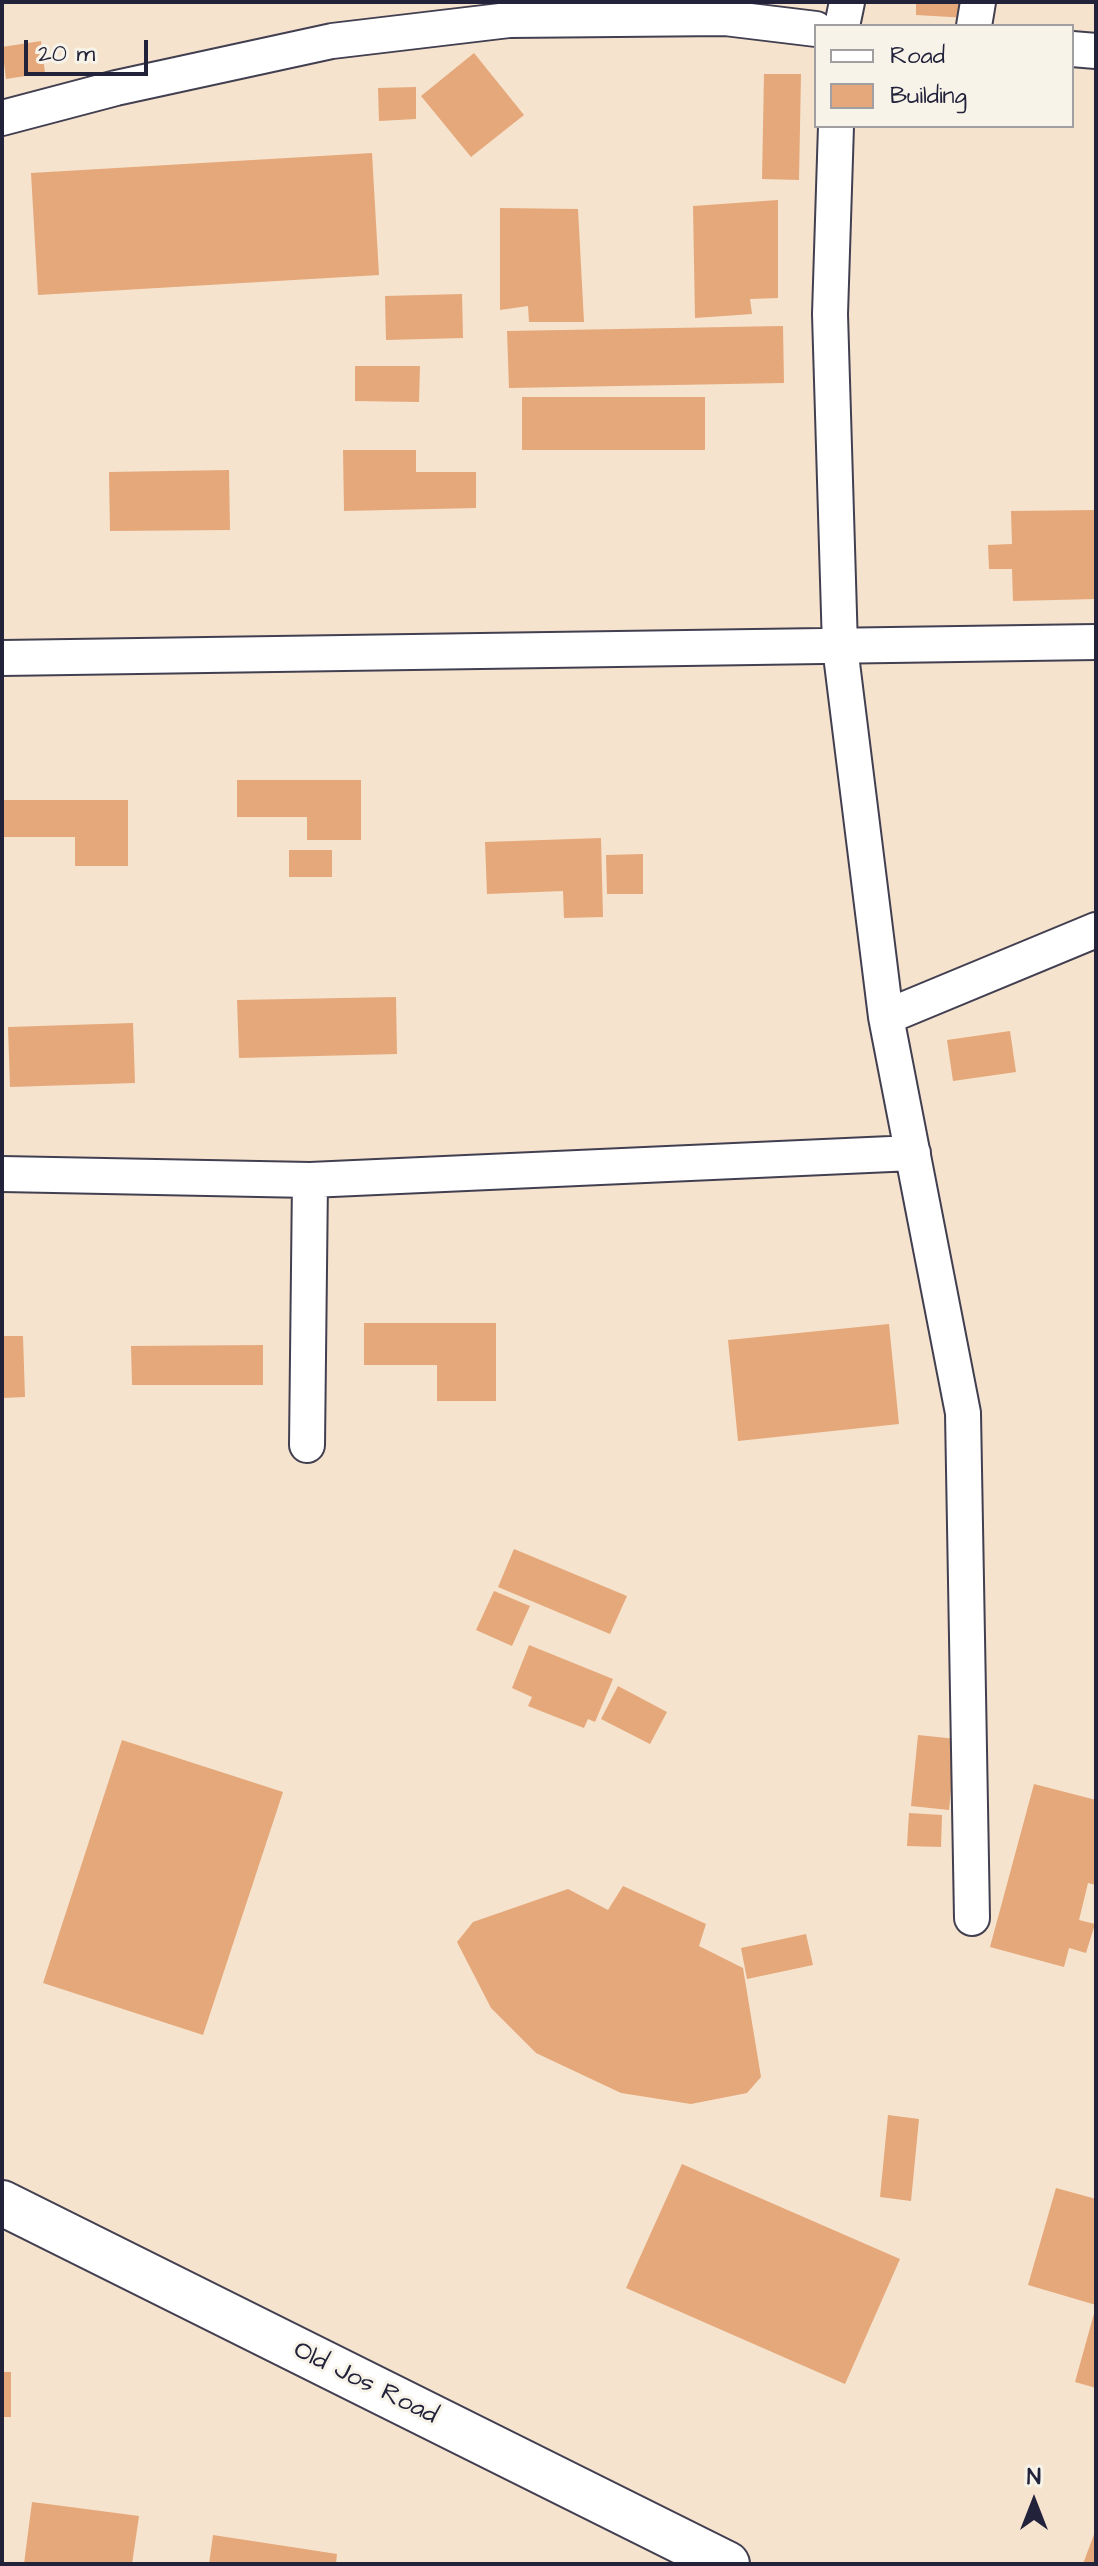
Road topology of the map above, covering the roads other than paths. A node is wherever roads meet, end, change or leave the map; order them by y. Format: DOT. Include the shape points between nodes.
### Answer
graph roads {
  1 [pos="847,2"];
  2 [pos="978,2"];
  3 [pos="842,24"];
  4 [pos="974,24"];
  5 [pos="814,29"];
  6 [pos="1074,49"];
  7 [pos="1096,51"];
  8 [pos="2,118"];
  9 [pos="836,128"];
  10 [pos="1096,642"];
  11 [pos="840,647"];
  12 [pos="2,658"];
  13 [pos="1096,930"];
  14 [pos="886,1017"];
  15 [pos="913,1153"];
  16 [pos="2,1174"];
  17 [pos="310,1180"];
  18 [pos="307,1445"];
  19 [pos="972,1918"];
  20 [pos="2,2203"];
  21 [pos="727,2564"];
  1 -- 3 [label="street"];
  2 -- 4 [label="street"];
  5 -- 8 [label="street" via="725,18 509,20 332,41"];
  6 -- 7 [label="street"];
  9 -- 11 [label="street" via="830,314"];
  10 -- 11 [label="street"];
  11 -- 12 [label="street"];
  11 -- 14 [label="street"];
  13 -- 14 [label="street"];
  14 -- 15 [label="street"];
  15 -- 17 [label="street"];
  15 -- 19 [label="street" via="963,1413"];
  16 -- 17 [label="street"];
  17 -- 18 [label="street"];
  20 -- 21 [label="main road, Old Jos Road"];
}
